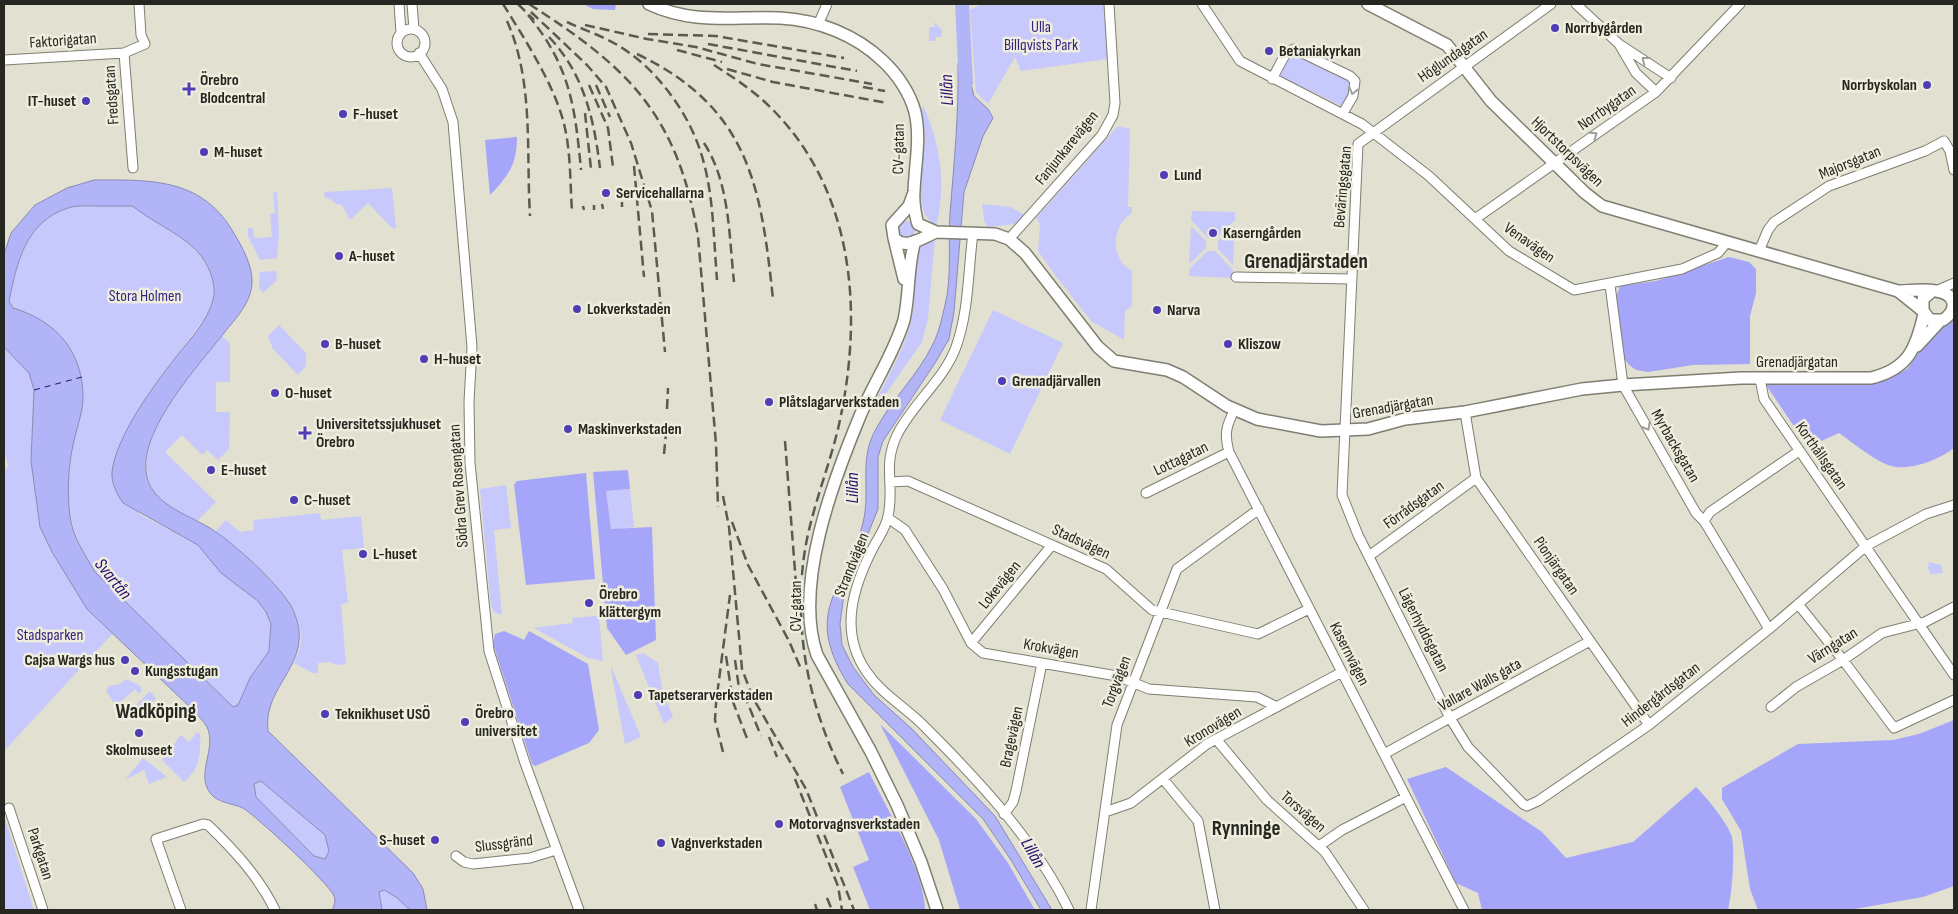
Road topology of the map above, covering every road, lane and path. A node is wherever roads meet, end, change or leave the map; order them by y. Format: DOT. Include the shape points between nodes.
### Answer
graph roads {
  1 [pos="139,4"];
  2 [pos="399,4"];
  3 [pos="412,4"];
  4 [pos="649,4"];
  5 [pos="827,4"];
  6 [pos="1109,4"];
  7 [pos="1202,4"];
  8 [pos="1368,4"];
  9 [pos="1550,4"];
  10 [pos="1576,4"];
  11 [pos="1740,4"];
  12 [pos="818,25"];
  13 [pos="414,29"];
  14 [pos="401,33"];
  15 [pos="1619,44"];
  16 [pos="124,53"];
  17 [pos="419,53"];
  18 [pos="4,60"];
  19 [pos="1464,67"];
  20 [pos="1671,78"];
  21 [pos="1272,79"];
  22 [pos="1656,92"];
  23 [pos="1342,113"];
  24 [pos="1372,132"];
  25 [pos="1554,163"];
  26 [pos="133,168"];
  27 [pos="1954,170"];
  28 [pos="913,194"];
  29 [pos="900,217"];
  30 [pos="1475,219"];
  31 [pos="917,223"];
  32 [pos="936,232"];
  33 [pos="968,233"];
  34 [pos="894,238"];
  35 [pos="1010,239"];
  36 [pos="915,240"];
  37 [pos="1727,242"];
  38 [pos="1759,251"];
  39 [pos="1236,277"];
  40 [pos="1351,279"];
  41 [pos="1954,283"];
  42 [pos="1610,285"];
  43 [pos="907,290"];
  44 [pos="1898,291"];
  45 [pos="1934,291"];
  46 [pos="1953,301"];
  47 [pos="1924,313"];
  48 [pos="1948,318"];
  49 [pos="1914,349"];
  50 [pos="1760,379"];
  51 [pos="1623,385"];
  52 [pos="1235,409"];
  53 [pos="1465,412"];
  54 [pos="1345,431"];
  55 [pos="1800,451"];
  56 [pos="1229,452"];
  57 [pos="1476,478"];
  58 [pos="890,482"];
  59 [pos="1146,493"];
  60 [pos="1954,505"];
  61 [pos="1258,509"];
  62 [pos="888,518"];
  63 [pos="1704,521"];
  64 [pos="1052,545"];
  65 [pos="1866,546"];
  66 [pos="1369,556"];
  67 [pos="1798,604"];
  68 [pos="1954,607"];
  69 [pos="1310,609"];
  70 [pos="1160,612"];
  71 [pos="1918,623"];
  72 [pos="1769,629"];
  73 [pos="1590,642"];
  74 [pos="971,643"];
  75 [pos="1843,660"];
  76 [pos="1042,663"];
  77 [pos="1342,672"];
  78 [pos="1954,675"];
  79 [pos="1133,682"];
  80 [pos="1954,700"];
  81 [pos="1278,707"];
  82 [pos="1771,707"];
  83 [pos="1450,718"];
  84 [pos="1649,725"];
  85 [pos="1216,739"];
  86 [pos="1384,754"];
  87 [pos="1163,779"];
  88 [pos="1406,797"];
  89 [pos="1538,801"];
  90 [pos="9,808"];
  91 [pos="1105,812"];
  92 [pos="1004,814"];
  93 [pos="1319,846"];
  94 [pos="556,850"];
  95 [pos="456,856"];
  96 [pos="1460,908"];
  97 [pos="43,910"];
  98 [pos="182,910"];
  99 [pos="275,910"];
  100 [pos="579,910"];
  101 [pos="937,910"];
  102 [pos="1069,910"];
  103 [pos="1091,910"];
  104 [pos="1215,910"];
  105 [pos="1364,910"];
  1 -- 16 [label="street, Fredsgatan" via="144,44"];
  2 -- 14 [label="street"];
  3 -- 13 [label="street"];
  4 -- 12 [label="street, CV-gatan" via="700,18 782,18"];
  5 -- 12 [label="street"];
  6 -- 35 [label="street, Fanjunkarevägen" via="1115,89 1113,114 1102,135"];
  7 -- 21 [label="street, Venavägen" via="1240,61"];
  8 -- 19 [label="street, Hjortstorpsvägen" via="1447,45"];
  9 -- 19 [label="street, Höglundagatan"];
  10 -- 15 [label="street"];
  11 -- 20 [label="street, Norrbygatan"];
  12 -- 28 [label="street, CV-gatan" via="844,34 868,48 903,85 915,110 917,123"];
  13 -- 14 [label="street"];
  13 -- 17 [label="street" via="424,40"];
  14 -- 17 [label="street" via="397,43 401,52 409,56"];
  20 -- 15 [label="street, one-way"];
  15 -- 22 [label="street" via="1636,73"];
  16 -- 18 [label="street, Faktorigatan"];
  16 -- 26 [label="street, Fredsgatan"];
  17 -- 94 [label="street, Södra Grev Rosengatan" via="442,89 453,122 472,347 470,463 489,651"];
  19 -- 24 [label="street, Höglundagatan"];
  19 -- 25 [label="street, Hjortstorpsvägen" via="1484,94"];
  20 -- 22 [label="street, Norrbygatan"];
  21 -- 23 [label="street, Venavägen"];
  21 -- 23 [label="street, one-way" via="1286,52 1294,49 1303,52 1355,81 1353,96"];
  25 -- 22 [label="street, Norrbygatan, one-way"];
  23 -- 24 [label="street, Venavägen"];
  24 -- 30 [label="street, Venavägen" via="1429,176"];
  24 -- 40 [label="street, Beväringsgatan" via="1358,144"];
  25 -- 30 [label="street, Norrbygatan"];
  25 -- 37 [label="street, Hjortstorpsvägen" via="1602,206"];
  27 -- 38 [label="street, Majorsgatan" via="1944,141 1829,186 1774,222"];
  28 -- 29 [label="street, CV-gatan"];
  28 -- 31 [label="street, CV-gatan"];
  29 -- 31 [label="street" via="909,216"];
  29 -- 34 [label="street" via="891,228"];
  30 -- 42 [label="street, Venavägen" via="1509,251 1574,290"];
  31 -- 32 [label="street"];
  31 -- 36 [label="street" via="919,234"];
  32 -- 33 [label="street"];
  32 -- 36 [label="street"];
  33 -- 35 [label="street" via="995,234"];
  33 -- 58 [label="street, Strandvägen" via="963,320 956,348 897,435 888,460"];
  34 -- 36 [label="street" via="905,244"];
  34 -- 43 [label="street, CV-gatan"];
  35 -- 52 [label="street, Grenadjärgatan" via="1114,361 1167,370"];
  36 -- 43 [label="street, CV-gatan"];
  37 -- 38 [label="street, Hjortstorpsvägen"];
  37 -- 42 [label="street, Venavägen" via="1707,260"];
  38 -- 44 [label="street, Hjortstorpsvägen"];
  39 -- 40 [label="street"];
  40 -- 54 [label="street, Beväringsgatan"];
  41 -- 45 [label="street"];
  42 -- 51 [label="street"];
  43 -- 101 [label="street, CV-gatan" via="904,318 893,350 860,416 826,512 813,570 809,615 817,655 897,805 922,862"];
  44 -- 45 [label="street, Hjortstorpsvägen"];
  44 -- 47 [label="street, Hjortstorpsvägen"];
  45 -- 46 [label="street" via="1945,292"];
  45 -- 47 [label="street" via="1923,299"];
  46 -- 48 [label="street"];
  47 -- 48 [label="street, Hjortstorpsvägen" via="1930,320"];
  47 -- 49 [label="street, Grenadjärgatan"];
  48 -- 49 [label="street, Grenadjärgatan"];
  49 -- 50 [label="street, Grenadjärgatan" via="1900,365 1886,374 1870,378"];
  50 -- 51 [label="street, Grenadjärgatan"];
  50 -- 55 [label="street, Korthållsgatan" via="1764,399"];
  51 -- 53 [label="street, Grenadjärgatan" via="1582,389"];
  51 -- 63 [label="street, Myrbacksgatan, one-way" via="1696,513"];
  52 -- 54 [label="street, Grenadjärgatan" via="1276,423 1321,431"];
  52 -- 56 [label="street, Kasernvägen" via="1225,426"];
  53 -- 54 [label="street, Grenadjärgatan"];
  53 -- 57 [label="street, Pionjärgatan"];
  54 -- 66 [label="street, Lägerhyddsgatan" via="1342,495"];
  55 -- 63 [label="street" via="1710,512"];
  55 -- 65 [label="street, Korthållsgatan"];
  56 -- 59 [label="street, Lottagatan"];
  56 -- 61 [label="street, Kasernvägen"];
  57 -- 66 [label="street, Förrådsgatan"];
  57 -- 73 [label="street, Pionjärgatan"];
  58 -- 62 [label="street, Strandvägen"];
  58 -- 64 [label="street, Stadsvägen" via="908,481"];
  60 -- 65 [label="street, Hindergårdsgatan" via="1926,514"];
  61 -- 69 [label="street, Kasernvägen"];
  61 -- 70 [label="street, Torgvägen" via="1177,569"];
  62 -- 74 [label="street" via="905,530 943,589"];
  62 -- 92 [label="street, Strandvägen" via="854,595 850,627 855,648 864,669 879,688 924,725"];
  63 -- 72 [label="street, Myrbacksgatan"];
  64 -- 70 [label="street, Stadsvägen" via="1106,569 1152,610"];
  64 -- 74 [label="street, Lokevägen"];
  65 -- 67 [label="street, Hindergårdsgatan"];
  65 -- 71 [label="street"];
  66 -- 83 [label="street, Lägerhyddsgatan"];
  67 -- 72 [label="street, Hindergårdsgatan"];
  67 -- 75 [label="street"];
  68 -- 71 [label="street, Värngatan"];
  69 -- 70 [label="street, Stadsvägen" via="1258,634"];
  69 -- 77 [label="street, Kasernvägen"];
  70 -- 79 [label="street, Torgvägen"];
  71 -- 75 [label="street, Värngatan" via="1882,633"];
  71 -- 78 [label="street"];
  72 -- 84 [label="street, Hindergårdsgatan"];
  73 -- 83 [label="street, Vallare Walls gata"];
  73 -- 84 [label="street, Pionjärgatan"];
  74 -- 76 [label="street, Krokvägen" via="983,653"];
  75 -- 80 [label="street" via="1894,728"];
  75 -- 82 [label="street, Värngatan" via="1796,687"];
  76 -- 79 [label="street, Krokvägen" via="1118,676"];
  76 -- 92 [label="street, Bragevägen" via="1016,791"];
  77 -- 81 [label="street, Kronovägen"];
  77 -- 86 [label="street, Kasernvägen"];
  79 -- 81 [label="street, Krokvägen" via="1148,689 1257,698"];
  79 -- 91 [label="street, Torgvägen" via="1116,725"];
  81 -- 85 [label="street, Kronovägen"];
  83 -- 86 [label="street, Vallare Walls gata"];
  83 -- 89 [label="street, Lägerhyddsgatan" via="1468,747 1522,804 1527,806"];
  84 -- 89 [label="street, Hindergårdsgatan"];
  85 -- 87 [label="street, Kronovägen"];
  85 -- 93 [label="street, Torsvägen" via="1267,800"];
  86 -- 88 [label="street, Kasernvägen"];
  87 -- 91 [label="street, Kronovägen" via="1131,803"];
  87 -- 104 [label="street" via="1198,821"];
  88 -- 93 [label="street" via="1342,830"];
  88 -- 96 [label="street, Kasernvägen"];
  90 -- 97 [label="street, Parkgatan"];
  91 -- 103 [label="street, Torgvägen"];
  92 -- 102 [label="street, Strandvägen" via="1050,876"];
  93 -- 105 [label="street, Torsvägen"];
  94 -- 95 [label="street, Slussgränd" via="530,858 473,864"];
  94 -- 100 [label="street, Södra Grev Rosengatan"];
  98 -- 99 [label="street" via="156,839 203,824 241,859 259,881"];
}
